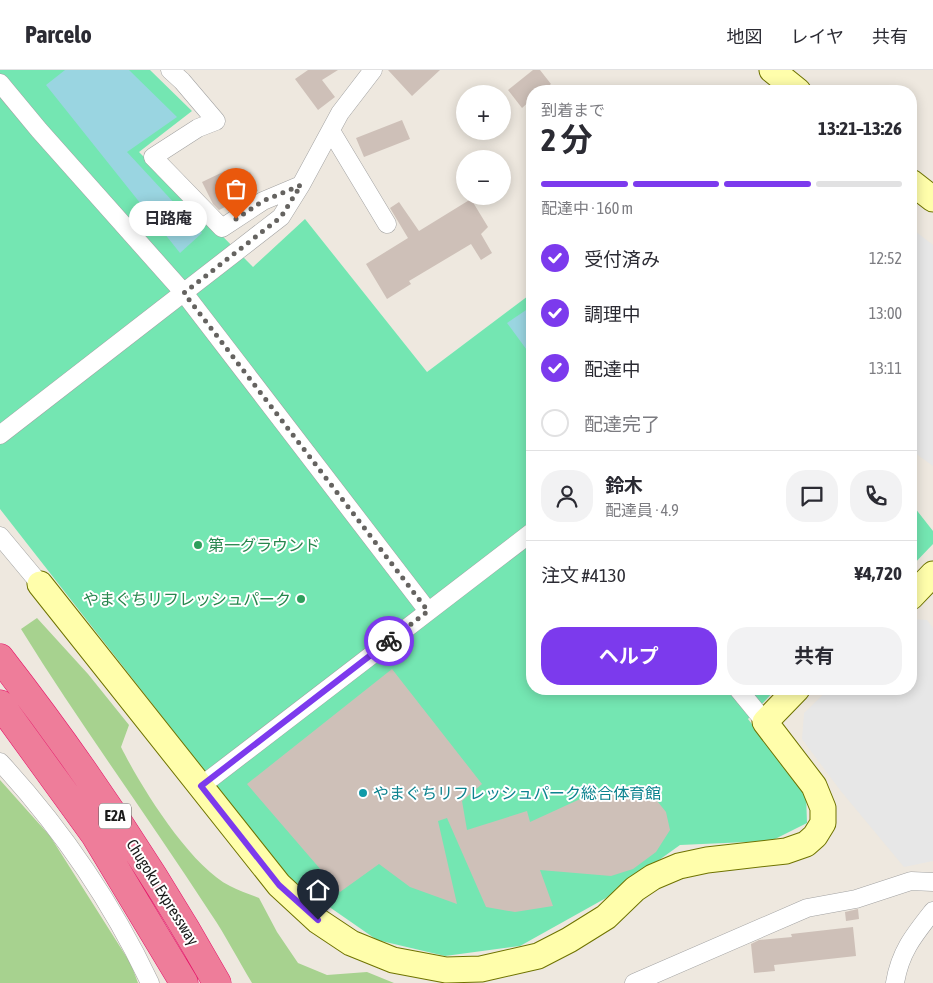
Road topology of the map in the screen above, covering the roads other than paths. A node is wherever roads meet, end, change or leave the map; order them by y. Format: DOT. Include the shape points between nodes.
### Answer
graph roads {
  1 [pos="170,70"];
  2 [pos="373,70"];
  3 [pos="772,70"];
  4 [pos="0,83"];
  5 [pos="791,85"];
  6 [pos="331,130"];
  7 [pos="301,185"];
  8 [pos="917,187"];
  9 [pos="933,199"];
  10 [pos="387,224"];
  11 [pos="184,293"];
  12 [pos="0,435"];
  13 [pos="0,536"];
  14 [pos="526,537"];
  15 [pos="933,574"];
  16 [pos="40,584"];
  17 [pos="917,591"];
  18 [pos="428,611"];
  19 [pos="0,658"];
  20 [pos="743,695"];
  21 [pos="792,695"];
  22 [pos="0,704"];
  23 [pos="765,722"];
  24 [pos="0,762"];
  25 [pos="201,786"];
  26 [pos="933,882"];
  27 [pos="933,911"];
  28 [pos="150,983"];
  29 [pos="184,983"];
  30 [pos="217,983"];
  31 [pos="634,983"];
  32 [pos="895,983"];
  1 -- 7 [label="street" via="216,121 198,128 153,157 222,228 263,201"];
  2 -- 6 [label="street"];
  3 -- 5 [label="street"];
  4 -- 11 [label="street"];
  6 -- 7 [label="street"];
  6 -- 10 [label="street"];
  7 -- 11 [label="street" via="281,217"];
  8 -- 9 [label="street"];
  11 -- 12 [label="street"];
  11 -- 18 [label="street"];
  13 -- 16 [label="street"];
  14 -- 18 [label="street"];
  15 -- 17 [label="street"];
  16 -- 25 [label="street"];
  18 -- 25 [label="street"];
  19 -- 30 [label="highway, Chugoku Expressway / E2A" via="118,820"];
  20 -- 23 [label="street"];
  21 -- 23 [label="street"];
  22 -- 29 [label="highway, Chugoku Expressway / E2A" via="95,835"];
  23 -- 25 [label="street" via="814,786 822,808 823,823 806,844 786,851 679,866 635,889 606,917 570,940 538,956 482,969 446,970 393,960 351,943 318,920 279,885"];
  24 -- 28 [label="street" via="64,840 138,957"];
  26 -- 31 [label="street" via="911,881 856,899 807,908"];
  27 -- 32 [label="street" via="908,944 898,966"];
}
